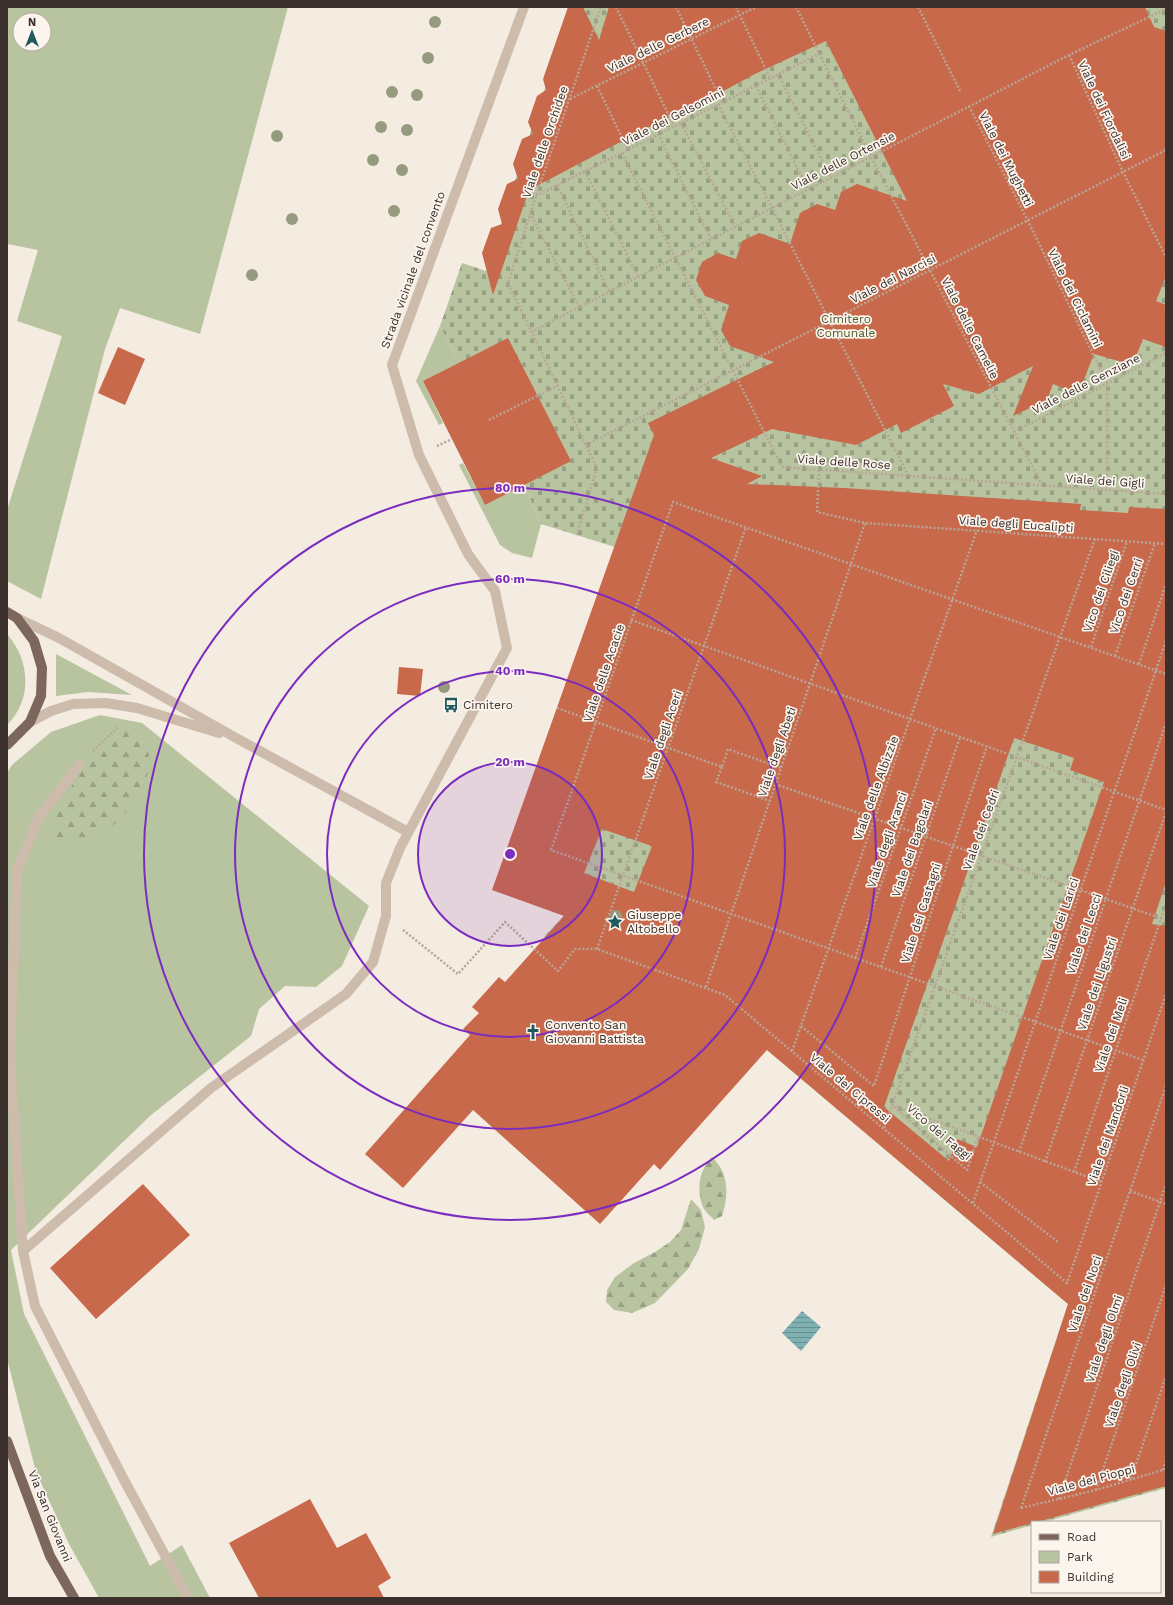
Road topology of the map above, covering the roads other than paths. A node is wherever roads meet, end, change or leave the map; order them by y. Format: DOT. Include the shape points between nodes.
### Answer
graph roads {
  1 [pos="524,7"];
  2 [pos="7,612"];
  3 [pos="17,618"];
  4 [pos="30,722"];
  5 [pos="238,739"];
  6 [pos="8,745"];
  7 [pos="79,765"];
  8 [pos="408,832"];
  9 [pos="23,1251"];
  10 [pos="7,1441"];
  11 [pos="74,1598"];
  12 [pos="188,1598"];
  1 -- 8 [label="street, Strada vicinale del convento" via="392,365 419,455 468,554 495,591 507,648"];
  2 -- 3 [label="main road"];
  3 -- 4 [label="main road" via="34,641 42,668 41,696"];
  3 -- 5 [label="street" via="59,638"];
  4 -- 5 [label="street" via="51,711 73,704 106,703 137,708"];
  4 -- 6 [label="main road"];
  5 -- 8 [label="street"];
  7 -- 9 [label="street" via="39,817 17,870 10,1057"];
  8 -- 9 [label="street" via="386,883 386,916 373,962 346,994 211,1088"];
  9 -- 12 [label="street" via="35,1306"];
  10 -- 11 [label="main road, Via San Giovanni" via="50,1556"];
}
